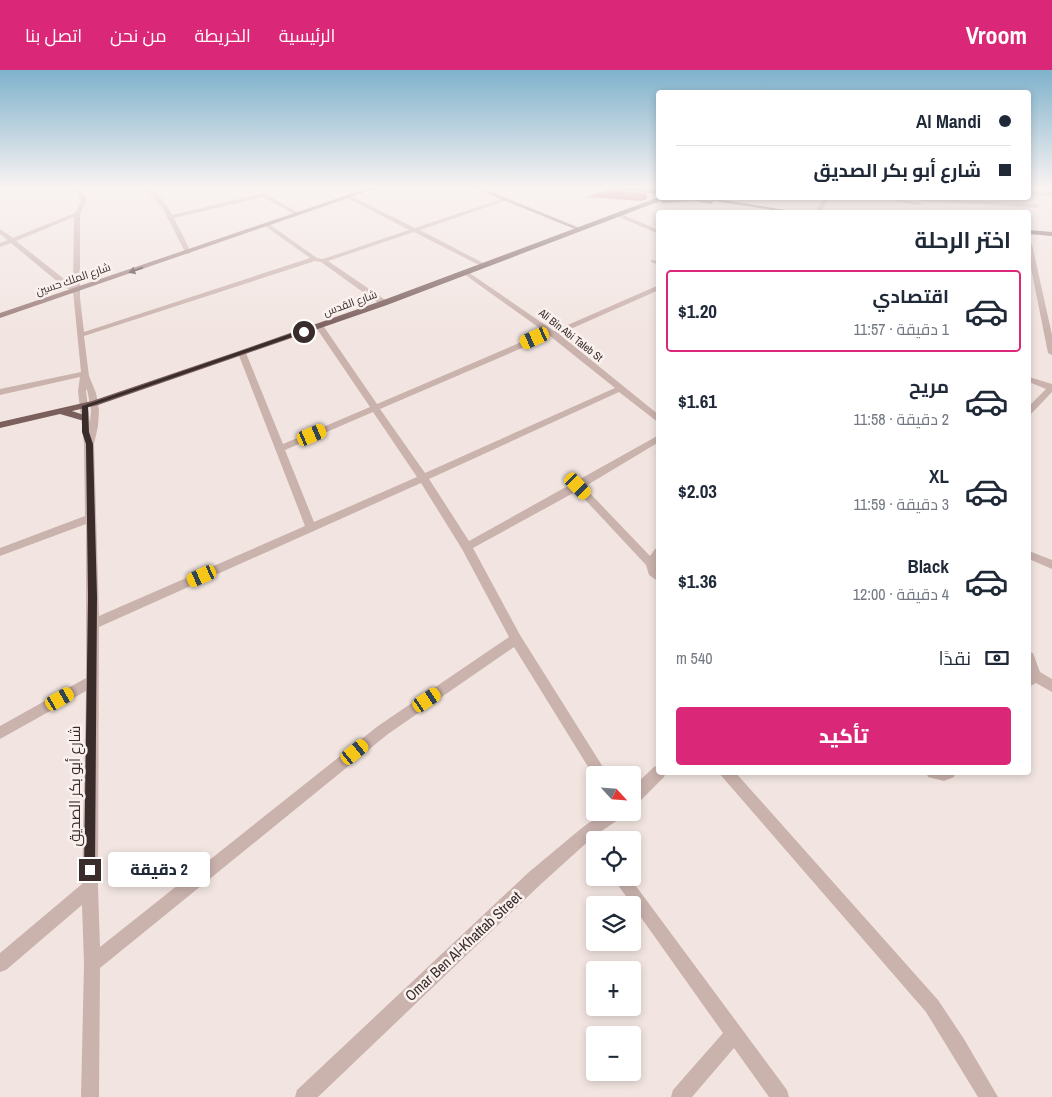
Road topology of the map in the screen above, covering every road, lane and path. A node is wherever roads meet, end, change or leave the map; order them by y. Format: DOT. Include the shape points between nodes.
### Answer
graph roads {
  1 [pos="4,234"];
  2 [pos="27,234"];
  3 [pos="76,234"];
  4 [pos="178,234"];
  5 [pos="241,234"];
  6 [pos="280,234"];
  7 [pos="405,234"];
  8 [pos="425,234"];
  9 [pos="570,234"];
  10 [pos="1031,234"];
  11 [pos="1052,235"];
  12 [pos="12,240"];
  13 [pos="0,245"];
  14 [pos="188,252"];
  15 [pos="319,260"];
  16 [pos="483,265"];
  17 [pos="1032,271"];
  18 [pos="466,272"];
  19 [pos="655,289"];
  20 [pos="76,290"];
  21 [pos="384,303"];
  22 [pos="1041,303"];
  23 [pos="1052,305"];
  24 [pos="0,316"];
  25 [pos="319,326"];
  26 [pos="552,333"];
  27 [pos="81,335"];
  28 [pos="242,353"];
  29 [pos="1052,353"];
  30 [pos="85,375"];
  31 [pos="1031,380"];
  32 [pos="1052,388"];
  33 [pos="619,389"];
  34 [pos="0,392"];
  35 [pos="96,403"];
  36 [pos="85,406"];
  37 [pos="375,408"];
  38 [pos="1031,409"];
  39 [pos="64,412"];
  40 [pos="84,418"];
  41 [pos="656,418"];
  42 [pos="0,426"];
  43 [pos="656,440"];
  44 [pos="89,444"];
  45 [pos="281,448"];
  46 [pos="423,478"];
  47 [pos="578,486"];
  48 [pos="90,518"];
  49 [pos="311,527"];
  50 [pos="467,547"];
  51 [pos="0,552"];
  52 [pos="656,556"];
  53 [pos="1031,556"];
  54 [pos="650,563"];
  55 [pos="1052,565"];
  56 [pos="656,575"];
  57 [pos="93,624"];
  58 [pos="516,639"];
  59 [pos="1032,678"];
  60 [pos="91,682"];
  61 [pos="1052,686"];
  62 [pos="0,733"];
  63 [pos="595,766"];
  64 [pos="656,775"];
  65 [pos="728,775"];
  66 [pos="641,790"];
  67 [pos="608,821"];
  68 [pos="597,831"];
  69 [pos="586,841"];
  70 [pos="627,886"];
  71 [pos="90,888"];
  72 [pos="0,964"];
  73 [pos="92,964"];
  74 [pos="734,1034"];
  75 [pos="309,1091"];
  76 [pos="90,1097"];
  77 [pos="299,1097"];
  78 [pos="680,1097"];
  79 [pos="780,1097"];
  80 [pos="989,1097"];
  1 -- 12 [label="street"];
  2 -- 12 [label="street"];
  3 -- 20 [label="street, شارع أبو بكر الصديق"];
  4 -- 14 [label="street"];
  5 -- 14 [label="main road, شارع الملك حسين"];
  6 -- 15 [label="street"];
  7 -- 15 [label="street"];
  8 -- 16 [label="street"];
  9 -- 16 [label="main road, شارع القدس"];
  10 -- 11 [label="main road"];
  12 -- 13 [label="street"];
  12 -- 20 [label="street" via="66,286"];
  14 -- 20 [label="main road, شارع الملك حسين, one-way"];
  15 -- 21 [label="street"];
  15 -- 27 [label="street"];
  16 -- 18 [label="main road, شارع القدس"];
  17 -- 22 [label="street"];
  18 -- 21 [label="main road, شارع القدس"];
  18 -- 26 [label="street, Ali Bin Abi Taleb St"];
  19 -- 26 [label="street"];
  20 -- 24 [label="main road, شارع الملك حسين"];
  20 -- 27 [label="street, شارع أبو بكر الصديق"];
  21 -- 25 [label="main road, شارع القدس"];
  22 -- 23 [label="street"];
  22 -- 29 [label="street"];
  25 -- 28 [label="main road, شارع القدس"];
  25 -- 37 [label="street"];
  26 -- 33 [label="street, Ali Bin Abi Taleb St"];
  26 -- 37 [label="street"];
  27 -- 30 [label="street, شارع أبو بكر الصديق"];
  28 -- 35 [label="main road, شارع القدس"];
  28 -- 45 [label="street"];
  30 -- 34 [label="street"];
  30 -- 35 [label="street, شارع أبو بكر الصديق"];
  30 -- 36 [label="street, شارع أبو بكر الصديق" via="82,391"];
  31 -- 32 [label="street"];
  32 -- 38 [label="street"];
  33 -- 41 [label="street, Ali Bin Abi Taleb St"];
  33 -- 46 [label="street"];
  35 -- 36 [label="main road, شارع القدس"];
  35 -- 44 [label="street, شارع أبو بكر الصديق" via="94,430"];
  36 -- 39 [label="main road, شارع القدس"];
  36 -- 40 [label="street, شارع أبو بكر الصديق"];
  37 -- 45 [label="street"];
  37 -- 46 [label="street"];
  39 -- 40 [label="main road"];
  39 -- 42 [label="main road, شارع القدس"];
  40 -- 44 [label="street, شارع أبو بكر الصديق"];
  43 -- 47 [label="street"];
  44 -- 48 [label="street, شارع أبو بكر الصديق"];
  45 -- 49 [label="street"];
  46 -- 49 [label="street"];
  46 -- 50 [label="street"];
  47 -- 50 [label="street"];
  47 -- 54 [label="street"];
  48 -- 51 [label="street"];
  48 -- 57 [label="street, شارع أبو بكر الصديق"];
  49 -- 57 [label="street"];
  50 -- 58 [label="street"];
  52 -- 54 [label="street"];
  53 -- 55 [label="street"];
  54 -- 56 [label="street"];
  57 -- 60 [label="street, شارع أبو بكر الصديق"];
  58 -- 63 [label="street"];
  58 -- 73 [label="street" via="383,730"];
  59 -- 61 [label="street"];
  60 -- 62 [label="street"];
  60 -- 71 [label="street, شارع أبو بكر الصديق"];
  64 -- 66 [label="street"];
  65 -- 80 [label="street" via="932,1006"];
  67 -- 68 [label="street, Omar Ben Al-Khattab Street"];
  69 -- 75 [label="street, Omar Ben Al-Khattab Street" via="535,878"];
  70 -- 74 [label="street"];
  71 -- 72 [label="street"];
  71 -- 73 [label="street, شارع أبو بكر الصديق"];
  73 -- 76 [label="street, شارع أبو بكر الصديق"];
  74 -- 78 [label="street"];
  74 -- 79 [label="street"];
  75 -- 77 [label="street, Omar Ben Al-Khattab Street"];
}
